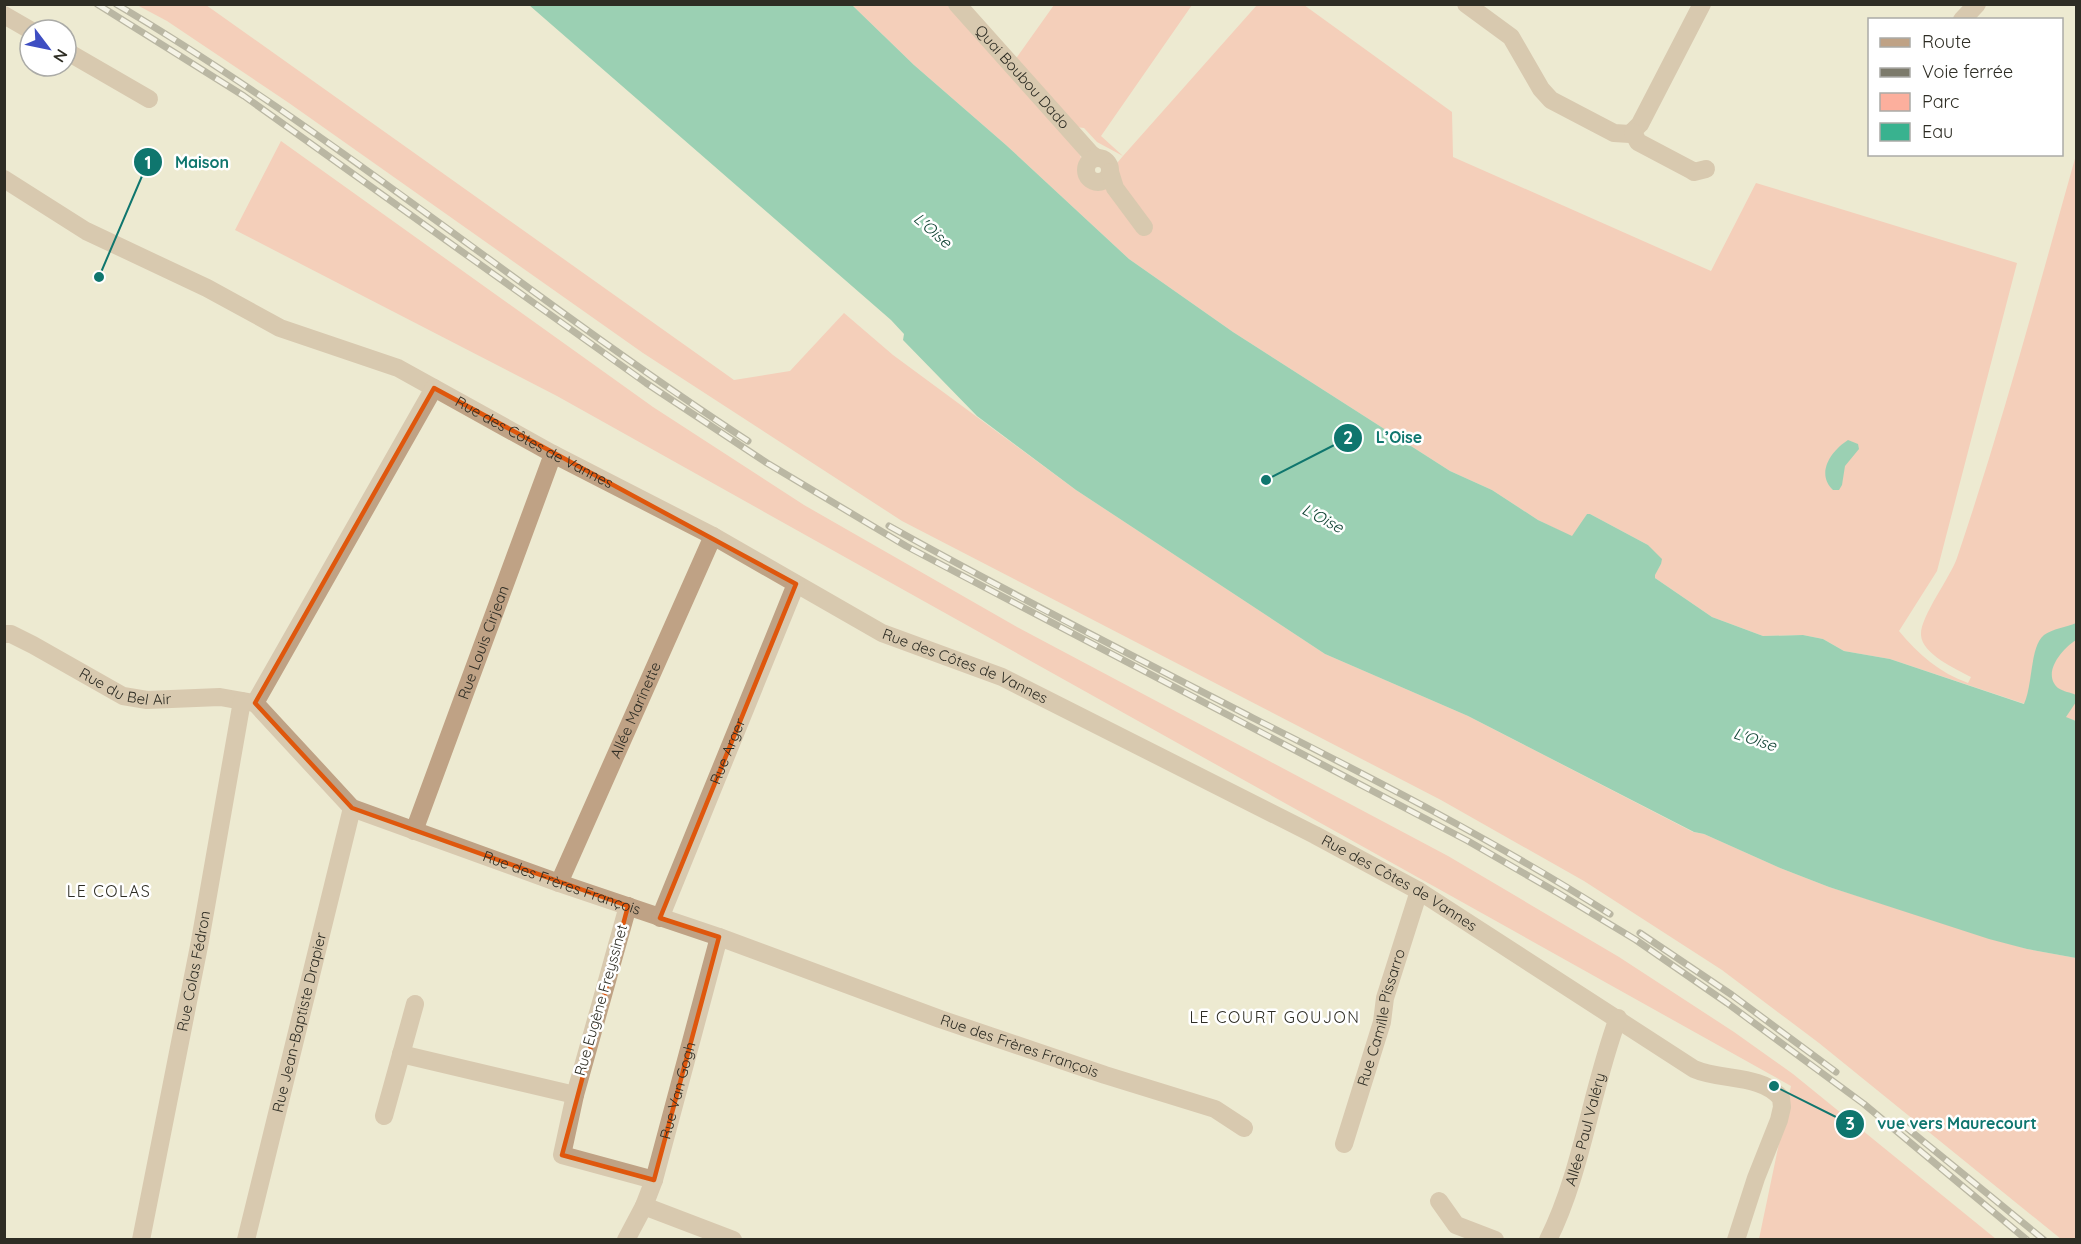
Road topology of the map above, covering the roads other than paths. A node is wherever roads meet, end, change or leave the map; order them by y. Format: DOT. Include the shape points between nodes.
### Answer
graph roads {
  1 [pos="957,4"];
  2 [pos="1466,4"];
  3 [pos="1702,4"];
  4 [pos="1977,4"];
  5 [pos="4,15"];
  6 [pos="1964,18"];
  7 [pos="18,23"];
  8 [pos="78,58"];
  9 [pos="149,99"];
  10 [pos="1633,132"];
  11 [pos="1706,169"];
  12 [pos="4,179"];
  13 [pos="1144,227"];
  14 [pos="434,388"];
  15 [pos="553,454"];
  16 [pos="713,536"];
  17 [pos="796,584"];
  18 [pos="4,633"];
  19 [pos="249,702"];
  20 [pos="352,808"];
  21 [pos="414,831"];
  22 [pos="559,883"];
  23 [pos="1419,891"];
  24 [pos="628,906"];
  25 [pos="660,918"];
  26 [pos="719,937"];
  27 [pos="415,1004"];
  28 [pos="1618,1018"];
  29 [pos="401,1054"];
  30 [pos="575,1095"];
  31 [pos="384,1116"];
  32 [pos="1244,1128"];
  33 [pos="1344,1144"];
  34 [pos="654,1180"];
  35 [pos="1439,1201"];
  36 [pos="644,1206"];
  37 [pos="141,1239"];
  38 [pos="246,1239"];
  39 [pos="626,1239"];
  40 [pos="732,1239"];
  41 [pos="1495,1239"];
  42 [pos="1548,1239"];
  43 [pos="1736,1239"];
  1 -- 13 [label="street, Quai Boubou Dado" via="1090,156 1107,161 1109,181"];
  2 -- 10 [label="street" via="1511,37 1551,99 1614,133"];
  3 -- 10 [label="street"];
  4 -- 6 [label="street"];
  5 -- 7 [label="street"];
  8 -- 9 [label="street"];
  10 -- 11 [label="street" via="1638,142 1691,171"];
  12 -- 14 [label="street, Rue des Côtes de Vannes" via="86,231 207,288 280,328 398,368"];
  14 -- 15 [label="street, Rue des Côtes de Vannes"];
  14 -- 19 [label="street"];
  15 -- 16 [label="street, Rue des Côtes de Vannes"];
  15 -- 21 [label="street, Rue Louis Cirjean"];
  16 -- 17 [label="street, Rue des Côtes de Vannes"];
  16 -- 22 [label="street, Allée Marinette"];
  17 -- 23 [label="street, Rue des Côtes de Vannes" via="882,633 1002,677"];
  17 -- 25 [label="street, Rue Arger"];
  18 -- 19 [label="street, Rue du Bel Air" via="123,696 147,700 220,697"];
  19 -- 20 [label="street, Rue des Frères François"];
  19 -- 37 [label="street, Rue Colas Fédron"];
  20 -- 21 [label="street, Rue des Frères François"];
  20 -- 38 [label="street, Rue Jean-Baptiste Drapier"];
  21 -- 22 [label="street, Rue des Frères François"];
  22 -- 24 [label="street, Rue des Frères François"];
  23 -- 28 [label="street, Rue des Côtes de Vannes"];
  23 -- 33 [label="street, Rue Camille Pissarro" via="1384,998 1382,1022"];
  24 -- 25 [label="street, Rue des Frères François"];
  24 -- 30 [label="street, Rue Eugène Freyssinet"];
  25 -- 26 [label="street, Rue des Frères François"];
  26 -- 32 [label="street, Rue des Frères François" via="940,1019 1215,1109"];
  26 -- 34 [label="street, Rue Van Gogh"];
  27 -- 29 [label="street"];
  28 -- 42 [label="street, Allée Paul Valéry" via="1562,1211"];
  28 -- 43 [label="street, Rue des Côtes de Vannes" via="1694,1069 1761,1084 1781,1098 1782,1112"];
  29 -- 30 [label="street, Rue Eugène Freyssinet"];
  29 -- 31 [label="street"];
  30 -- 34 [label="street, Rue Eugène Freyssinet" via="562,1155"];
  34 -- 36 [label="street, Rue Van Gogh"];
  35 -- 41 [label="street" via="1456,1225"];
  36 -- 39 [label="street, Rue Van Gogh"];
  36 -- 40 [label="street"];
}
